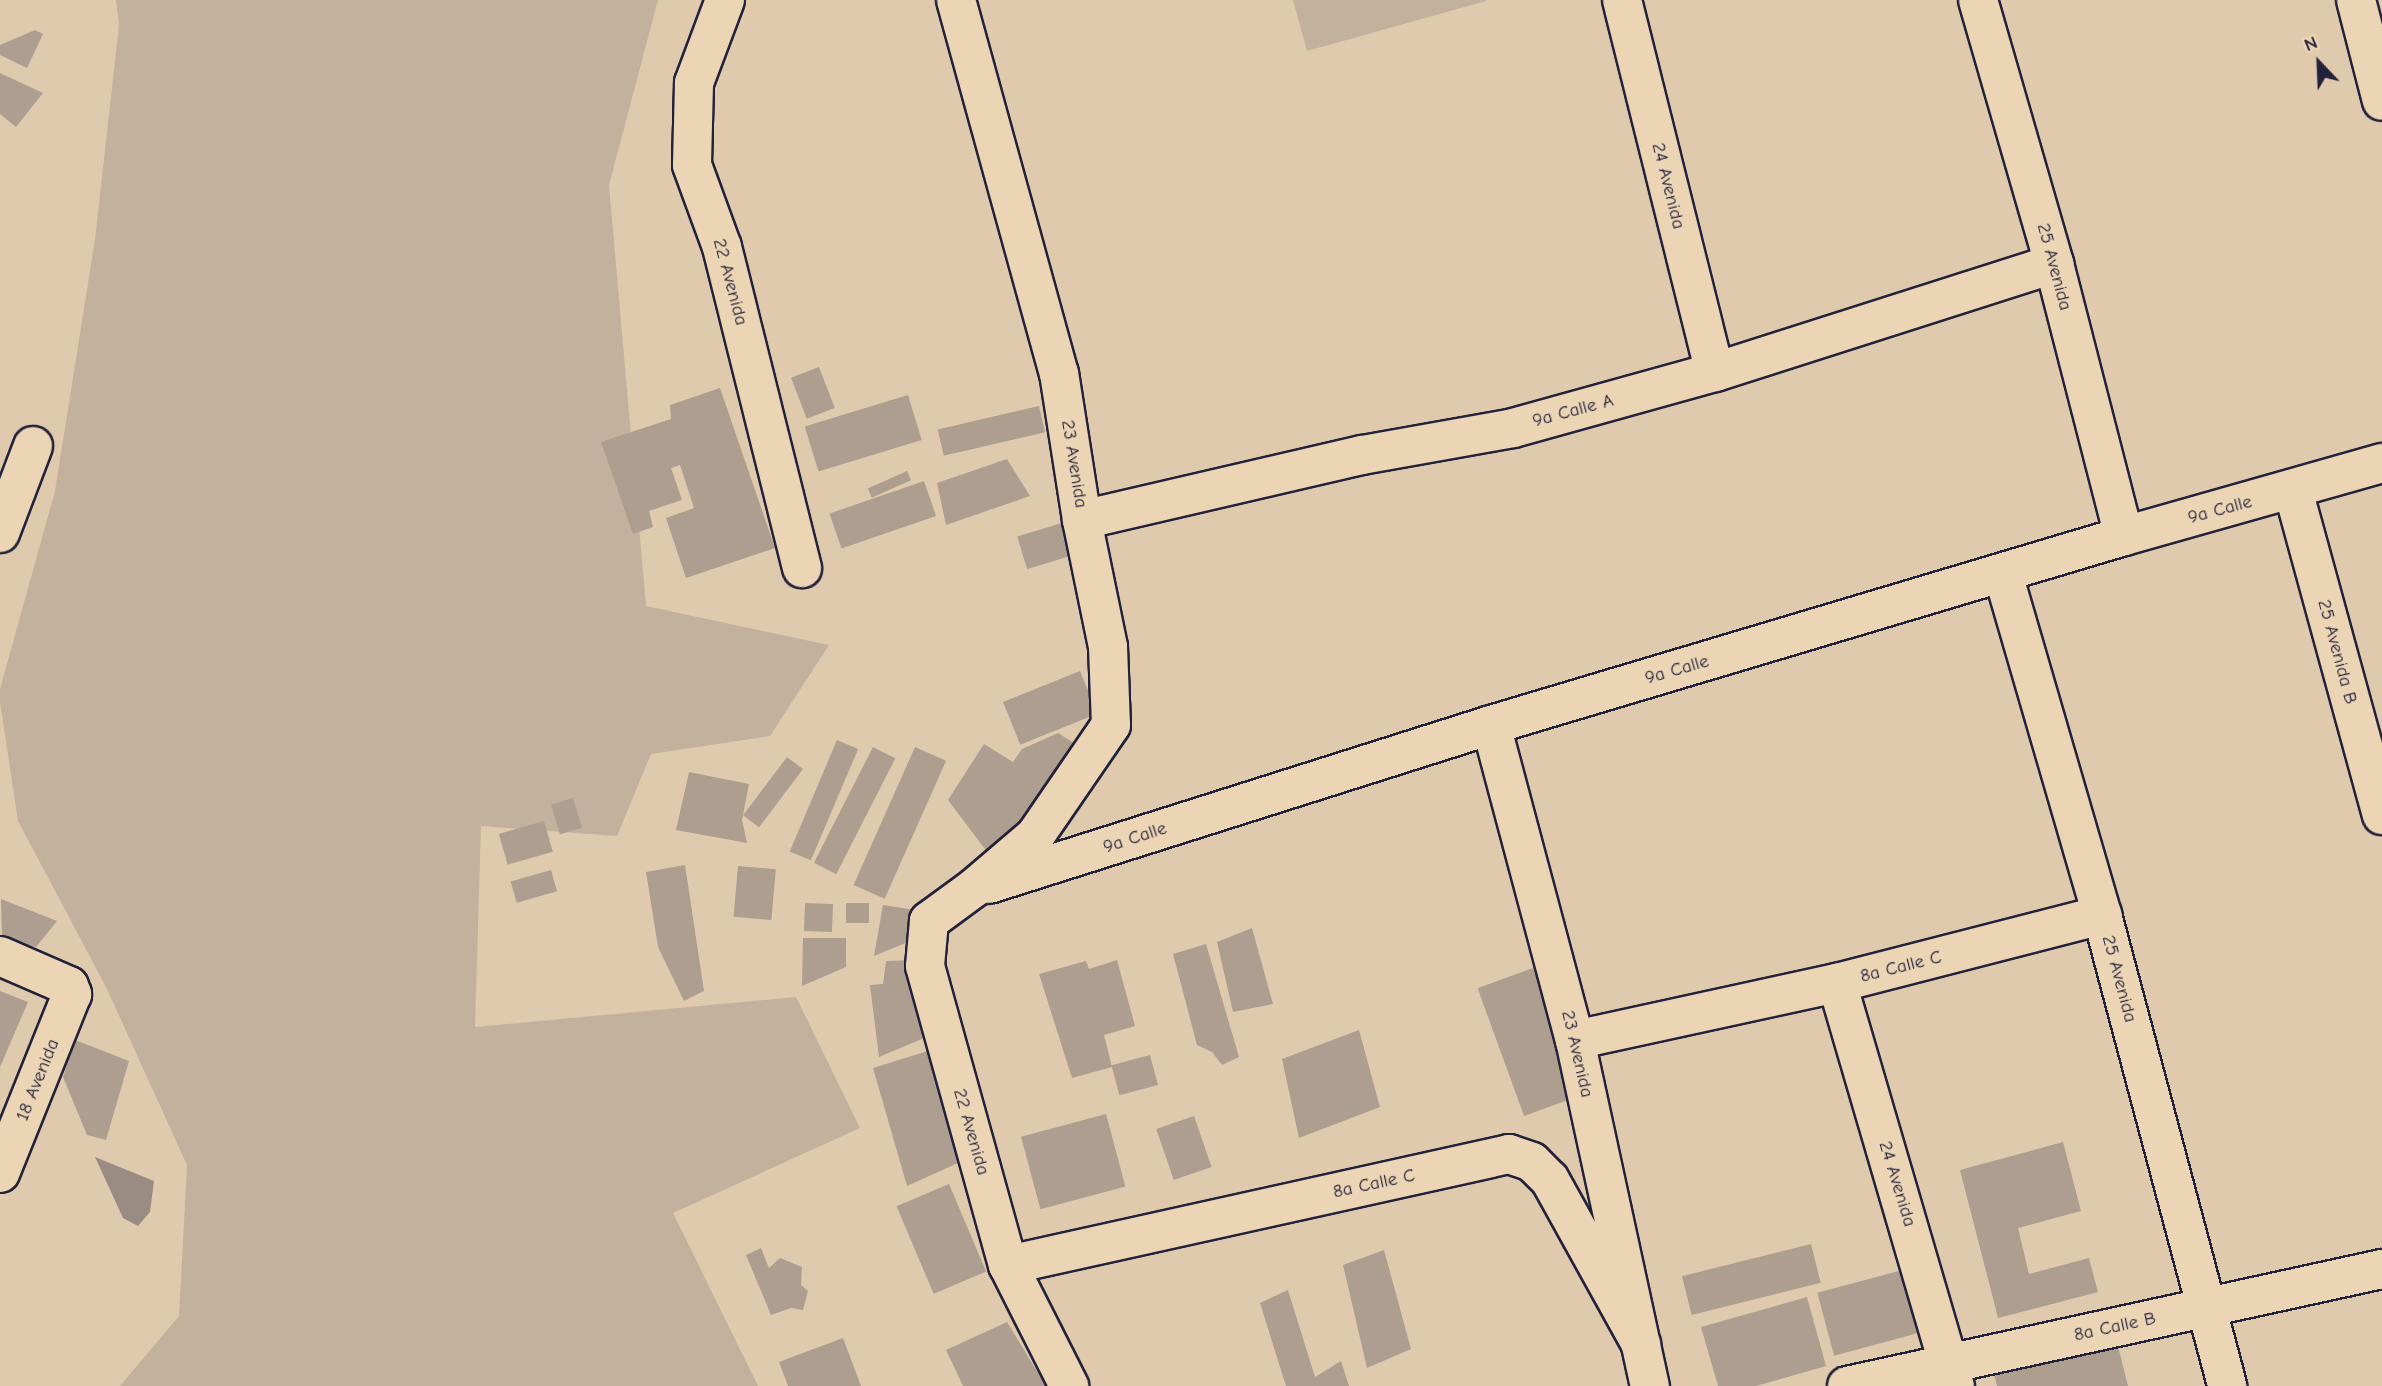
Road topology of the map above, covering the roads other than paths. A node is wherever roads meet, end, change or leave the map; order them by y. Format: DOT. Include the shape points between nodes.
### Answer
graph roads {
  1 [pos="726,0"];
  2 [pos="956,0"];
  3 [pos="1622,0"];
  4 [pos="1978,0"];
  5 [pos="2356,0"];
  6 [pos="2382,101"];
  7 [pos="2054,264"];
  8 [pos="1715,372"];
  9 [pos="33,446"];
  10 [pos="2382,463"];
  11 [pos="2292,490"];
  12 [pos="1082,520"];
  13 [pos="0,533"];
  14 [pos="2124,536"];
  15 [pos="802,568"];
  16 [pos="2003,574"];
  17 [pos="1491,726"];
  18 [pos="2382,815"];
  19 [pos="974,888"];
  20 [pos="2102,915"];
  21 [pos="0,956"];
  22 [pos="1837,983"];
  23 [pos="1575,1040"];
  24 [pos="0,1173"];
  25 [pos="1008,1265"];
  26 [pos="2382,1269"];
  27 [pos="2207,1308"];
  28 [pos="1641,1344"];
  29 [pos="1952,1374"];
  30 [pos="1069,1386"];
  31 [pos="1650,1386"];
  32 [pos="1847,1386"];
  33 [pos="2227,1386"];
  1 -- 15 [label="street, 22 Avenida" via="694,83 692,165 722,247"];
  2 -- 12 [label="street, 23 Avenida" via="1059,373"];
  3 -- 8 [label="street, 24 Avenida"];
  4 -- 7 [label="street, 25 Avenida"];
  5 -- 6 [label="street"];
  7 -- 8 [label="street, 9a Calle A"];
  7 -- 14 [label="street, 25 Avenida"];
  8 -- 12 [label="street, 9a Calle A" via="1513,428 1362,455"];
  9 -- 13 [label="street"];
  10 -- 11 [label="street, 9a Calle"];
  11 -- 14 [label="street, 9a Calle"];
  11 -- 18 [label="street, 25 Avenida B"];
  12 -- 19 [label="street, 23 Avenida" via="1108,647 1111,725 1035,835"];
  14 -- 16 [label="street, 9a Calle"];
  16 -- 17 [label="street, 9a Calle"];
  16 -- 20 [label="street, 25 Avenida"];
  17 -- 19 [label="street, 9a Calle"];
  17 -- 23 [label="street, 23 Avenida"];
  19 -- 25 [label="street, 22 Avenida" via="929,921 925,967"];
  20 -- 22 [label="street, 8a Calle C"];
  20 -- 27 [label="street, 25 Avenida"];
  21 -- 24 [label="street, 18 Avenida" via="69,986 72,994"];
  22 -- 23 [label="street, 8a Calle C"];
  22 -- 29 [label="street, 24 Avenida"];
  23 -- 28 [label="street, 23 Avenida"];
  25 -- 28 [label="street, 8a Calle C" via="1509,1154 1532,1162 1550,1180"];
  25 -- 30 [label="street, 22 Avenida"];
  26 -- 27 [label="street, 8a Calle B"];
  27 -- 29 [label="street, 8a Calle B"];
  27 -- 33 [label="street, 25 Avenida"];
  28 -- 31 [label="street, 23 Avenida"];
  29 -- 32 [label="street, 8a Calle B"];
}
